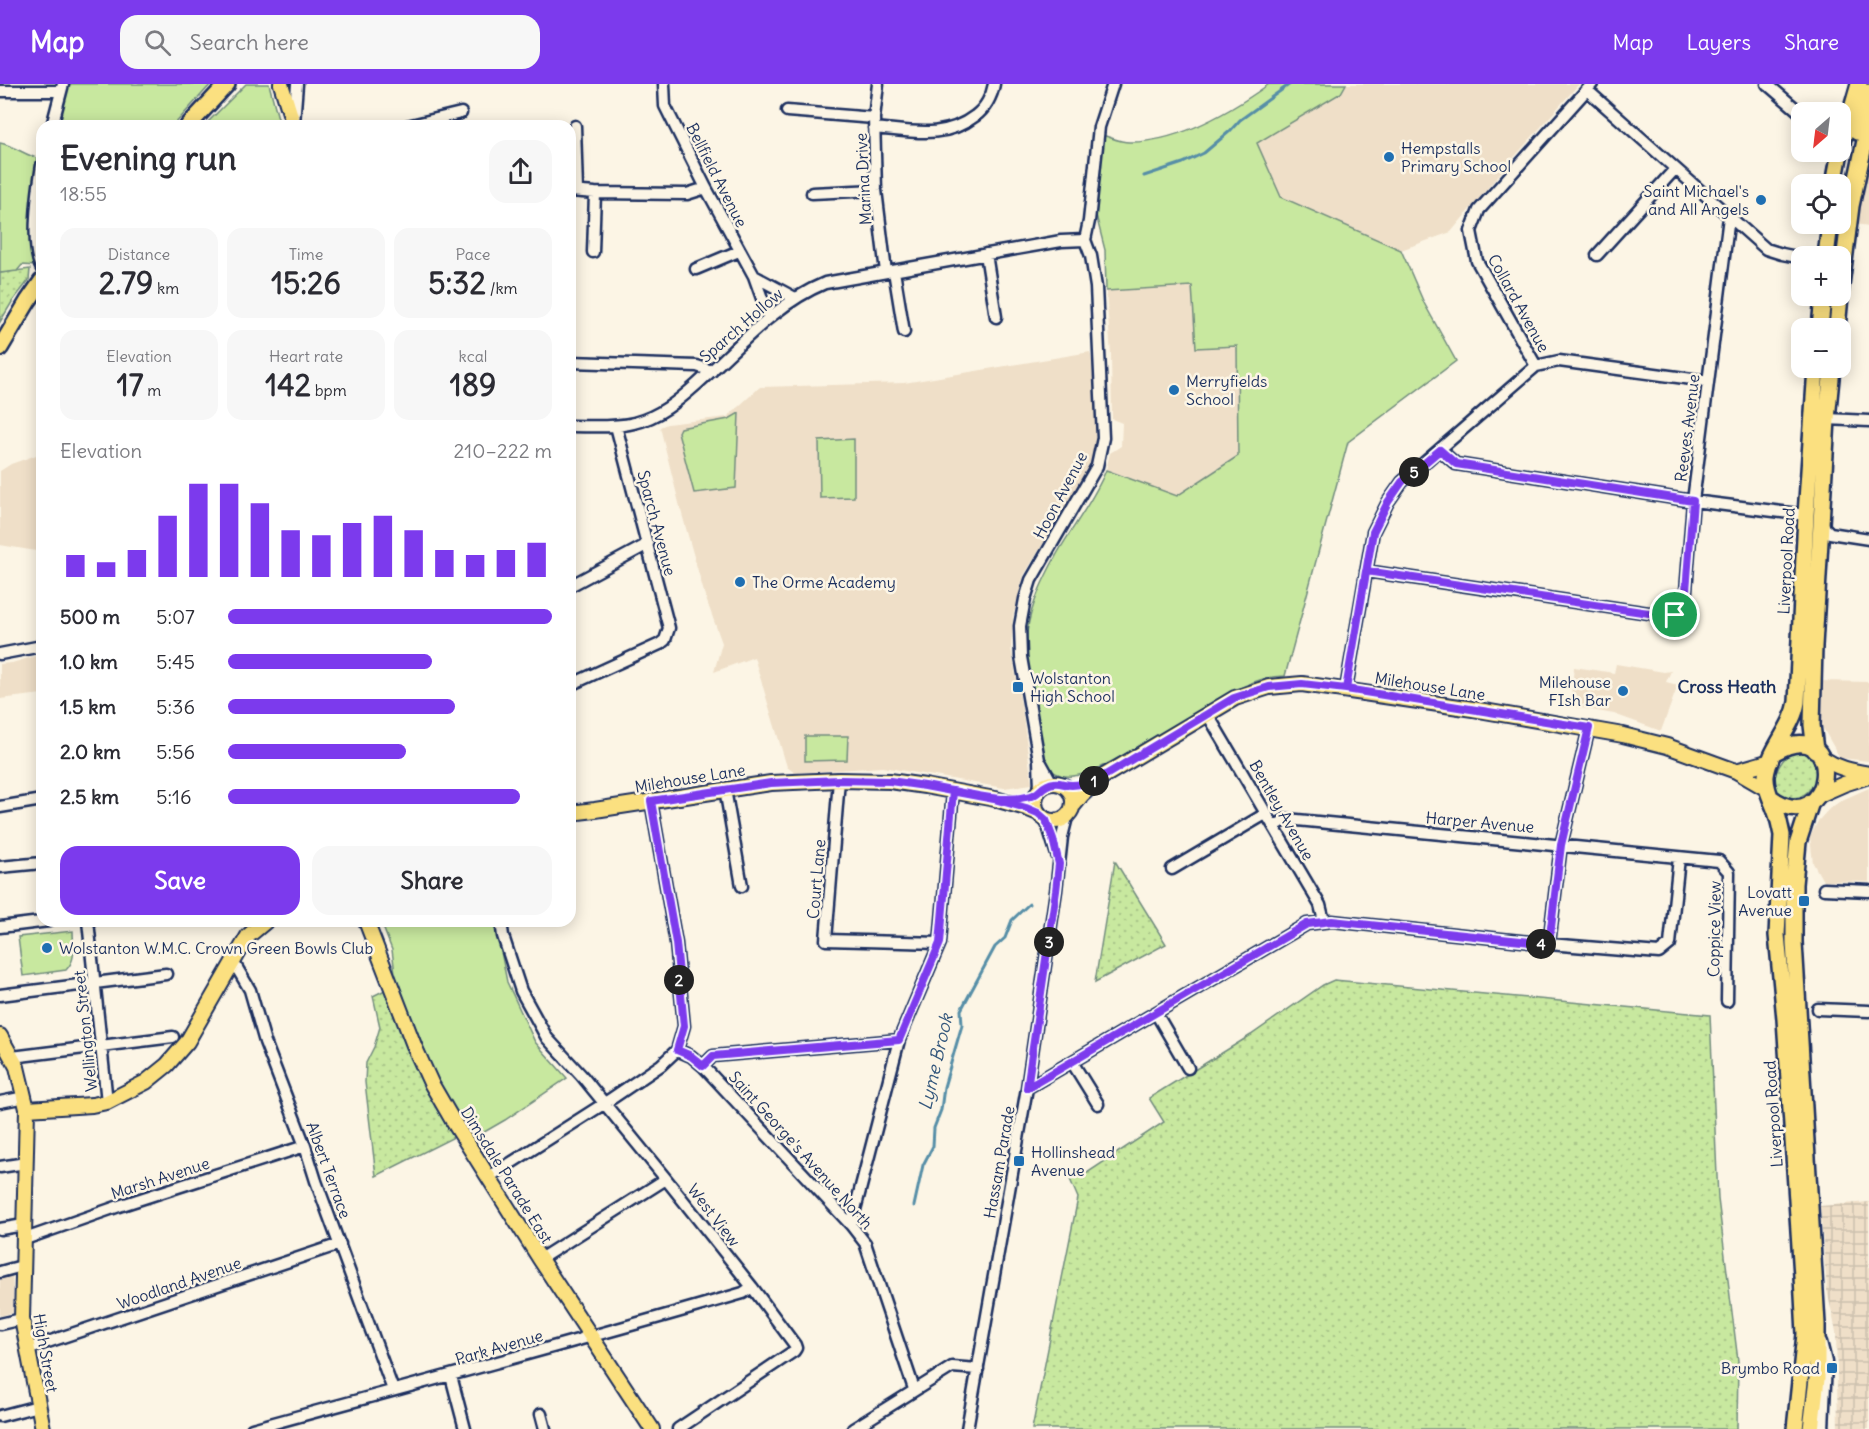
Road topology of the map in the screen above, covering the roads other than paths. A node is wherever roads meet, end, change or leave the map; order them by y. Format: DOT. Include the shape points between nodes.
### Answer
graph roads {
  1 [pos="227,84"];
  2 [pos="281,84"];
  3 [pos="297,84"];
  4 [pos="664,84"];
  5 [pos="878,84"];
  6 [pos="994,84"];
  7 [pos="1113,84"];
  8 [pos="1767,84"];
  9 [pos="1859,84"];
  10 [pos="62,87"];
  11 [pos="1590,87"];
  12 [pos="0,91"];
  13 [pos="1869,92"];
  14 [pos="1791,105"];
  15 [pos="787,111"];
  16 [pos="462,113"];
  17 [pos="54,120"];
  18 [pos="194,120"];
  19 [pos="292,120"];
  20 [pos="294,120"];
  21 [pos="432,120"];
  22 [pos="1869,122"];
  23 [pos="874,123"];
  24 [pos="1851,136"];
  25 [pos="1851,162"];
  26 [pos="1675,169"];
  27 [pos="706,188"];
  28 [pos="876,190"];
  29 [pos="576,191"];
  30 [pos="595,193"];
  31 [pos="812,193"];
  32 [pos="1729,217"];
  33 [pos="1085,240"];
  34 [pos="1846,246"];
  35 [pos="739,251"];
  36 [pos="593,252"];
  37 [pos="986,254"];
  38 [pos="1598,255"];
  39 [pos="1791,256"];
  40 [pos="696,269"];
  41 [pos="890,271"];
  42 [pos="754,276"];
  43 [pos="36,289"];
  44 [pos="795,298"];
  45 [pos="996,317"];
  46 [pos="769,318"];
  47 [pos="904,332"];
  48 [pos="0,349"];
  49 [pos="576,362"];
  50 [pos="1536,366"];
  51 [pos="712,371"];
  52 [pos="1815,378"];
  53 [pos="1831,378"];
  54 [pos="1707,381"];
  55 [pos="1827,418"];
  56 [pos="1869,421"];
  57 [pos="576,426"];
  58 [pos="616,426"];
  59 [pos="1440,450"];
  60 [pos="1693,501"];
  61 [pos="1806,515"];
  62 [pos="1821,519"];
  63 [pos="1869,539"];
  64 [pos="648,544"];
  65 [pos="1366,571"];
  66 [pos="576,583"];
  67 [pos="36,647"];
  68 [pos="0,654"];
  69 [pos="576,682"];
  70 [pos="1346,689"];
  71 [pos="1208,715"];
  72 [pos="1589,728"];
  73 [pos="1819,754"];
  74 [pos="1773,756"];
  75 [pos="1736,771"];
  76 [pos="1869,775"];
  77 [pos="1099,779"];
  78 [pos="839,780"];
  79 [pos="1048,788"];
  80 [pos="725,789"];
  81 [pos="953,791"];
  82 [pos="1769,793"];
  83 [pos="994,799"];
  84 [pos="1815,799"];
  85 [pos="36,801"];
  86 [pos="651,801"];
  87 [pos="0,807"];
  88 [pos="1070,811"];
  89 [pos="576,812"];
  90 [pos="1267,813"];
  91 [pos="1042,816"];
  92 [pos="1275,826"];
  93 [pos="1561,845"];
  94 [pos="1679,858"];
  95 [pos="1719,861"];
  96 [pos="36,864"];
  97 [pos="1059,864"];
  98 [pos="0,867"];
  99 [pos="1172,869"];
  100 [pos="742,886"];
  101 [pos="1824,889"];
  102 [pos="1869,891"];
  103 [pos="1324,921"];
  104 [pos="36,923"];
  105 [pos="0,927"];
  106 [pos="89,927"];
  107 [pos="259,927"];
  108 [pos="368,927"];
  109 [pos="502,927"];
  110 [pos="940,943"];
  111 [pos="1549,944"];
  112 [pos="234,963"];
  113 [pos="166,974"];
  114 [pos="94,983"];
  115 [pos="0,996"];
  116 [pos="1727,1001"];
  117 [pos="1818,1010"];
  118 [pos="1869,1011"];
  119 [pos="1156,1013"];
  120 [pos="0,1036"];
  121 [pos="174,1037"];
  122 [pos="899,1040"];
  123 [pos="101,1045"];
  124 [pos="677,1050"];
  125 [pos="12,1057"];
  126 [pos="1072,1062"];
  127 [pos="703,1066"];
  128 [pos="1188,1068"];
  129 [pos="1027,1088"];
  130 [pos="0,1102"];
  131 [pos="107,1102"];
  132 [pos="26,1103"];
  133 [pos="605,1103"];
  134 [pos="1098,1104"];
  135 [pos="305,1146"];
  136 [pos="26,1162"];
  137 [pos="0,1167"];
  138 [pos="489,1177"];
  139 [pos="666,1179"];
  140 [pos="24,1225"];
  141 [pos="850,1225"];
  142 [pos="0,1229"];
  143 [pos="25,1239"];
  144 [pos="340,1244"];
  145 [pos="540,1259"];
  146 [pos="22,1266"];
  147 [pos="0,1272"];
  148 [pos="752,1287"];
  149 [pos="22,1319"];
  150 [pos="0,1324"];
  151 [pos="1817,1324"];
  152 [pos="591,1336"];
  153 [pos="27,1349"];
  154 [pos="978,1369"];
  155 [pos="451,1376"];
  156 [pos="915,1389"];
  157 [pos="393,1390"];
  158 [pos="38,1406"];
  159 [pos="541,1414"];
  160 [pos="0,1416"];
  161 [pos="42,1429"];
  162 [pos="252,1429"];
  163 [pos="465,1429"];
  164 [pos="545,1429"];
  165 [pos="652,1429"];
  166 [pos="678,1429"];
  167 [pos="853,1429"];
  168 [pos="968,1429"];
  169 [pos="1795,1429"];
  170 [pos="1811,1429"];
  171 [pos="1823,1429"];
  1 -- 18 [label="highway"];
  2 -- 19 [label="main road"];
  3 -- 20 [label="street"];
  4 -- 27 [label="street, Bellfield Avenue" via="665,106"];
  5 -- 23 [label="street, Marina Drive"];
  6 -- 23 [label="street" via="980,112 963,125 943,132"];
  7 -- 33 [label="street" via="1099,127"];
  8 -- 14 [label="street"];
  9 -- 24 [label="highway"];
  10 -- 12 [label="street"];
  10 -- 17 [label="street"];
  11 -- 26 [label="street"];
  11 -- 50 [label="street, Collard Avenue" via="1479,210 1471,231 1477,261"];
  13 -- 24 [label="highway"];
  15 -- 23 [label="street"];
  16 -- 21 [label="street"];
  22 -- 24 [label="highway"];
  23 -- 28 [label="street, Marina Drive"];
  25 -- 34 [label="highway"];
  26 -- 32 [label="street"];
  26 -- 38 [label="street"];
  27 -- 30 [label="street" via="687,194"];
  27 -- 35 [label="street, Bellfield Avenue"];
  28 -- 31 [label="street"];
  28 -- 41 [label="street, Marina Drive"];
  29 -- 30 [label="street"];
  30 -- 36 [label="street"];
  32 -- 39 [label="street" via="1766,249"];
  32 -- 54 [label="street, Reeves Avenue"];
  33 -- 37 [label="street, Sparch Hollow"];
  33 -- 79 [label="street, Hoon Avenue" via="1096,287 1103,438 1097,466 1030,580 1020,626 1021,657 1039,760"];
  35 -- 40 [label="street"];
  35 -- 42 [label="street, Bellfield Avenue"];
  37 -- 41 [label="street, Sparch Hollow"];
  37 -- 45 [label="street"];
  41 -- 44 [label="street, Sparch Hollow" via="825,283"];
  41 -- 47 [label="street, Marina Drive"];
  42 -- 44 [label="street"];
  42 -- 46 [label="street, Bellfield Avenue"];
  43 -- 48 [label="highway"];
  44 -- 46 [label="street, Sparch Hollow"];
  46 -- 51 [label="street, Sparch Hollow"];
  49 -- 51 [label="street" via="698,366"];
  50 -- 54 [label="street" via="1559,361"];
  50 -- 59 [label="street"];
  51 -- 58 [label="street, Sparch Hollow" via="676,403 652,417"];
  52 -- 61 [label="highway, Liverpool Road"];
  53 -- 55 [label="highway, Liverpool Road"];
  54 -- 60 [label="street, Reeves Avenue"];
  55 -- 56 [label="street"];
  55 -- 62 [label="highway, Liverpool Road"];
  57 -- 58 [label="street, Sparch Hollow"];
  58 -- 64 [label="street, Sparch Avenue"];
  59 -- 60 [label="street" via="1456,464"];
  59 -- 65 [label="street" via="1402,482 1388,502 1373,532"];
  60 -- 61 [label="street"];
  60 -- 65 [label="street, Reeves Avenue" via="1685,604 1675,615"];
  61 -- 74 [label="highway, Liverpool Road" via="1797,702"];
  62 -- 63 [label="street" via="1830,533"];
  62 -- 73 [label="highway, Liverpool Road" via="1812,725"];
  64 -- 66 [label="street"];
  64 -- 69 [label="street, Sparch Avenue" via="669,628 665,640"];
  65 -- 70 [label="street"];
  67 -- 68 [label="street"];
  70 -- 71 [label="main road, Milehouse Lane" via="1302,684 1269,687 1234,698"];
  70 -- 72 [label="main road, Milehouse Lane"];
  71 -- 77 [label="main road, Milehouse Lane"];
  71 -- 90 [label="street, Bentley Avenue"];
  72 -- 75 [label="main road, Milehouse Lane" via="1667,746"];
  72 -- 93 [label="street"];
  73 -- 74 [label="highway" via="1801,743"];
  73 -- 76 [label="main road" via="1834,766"];
  73 -- 84 [label="highway" via="1826,767"];
  74 -- 75 [label="main road"];
  74 -- 82 [label="highway" via="1766,775"];
  75 -- 82 [label="main road, Milehouse Lane"];
  76 -- 84 [label="main road"];
  77 -- 79 [label="main road, Milehouse Lane"];
  77 -- 88 [label="main road, Milehouse Lane"];
  78 -- 80 [label="main road, Milehouse Lane"];
  78 -- 81 [label="main road, Milehouse Lane" via="890,781"];
  78 -- 110 [label="street, Court Lane" via="826,939"];
  79 -- 83 [label="main road, Milehouse Lane" via="1026,797"];
  79 -- 88 [label="main road" via="1072,794"];
  79 -- 91 [label="main road" via="1035,802"];
  80 -- 86 [label="main road, Milehouse Lane"];
  80 -- 100 [label="street"];
  81 -- 83 [label="main road, Milehouse Lane"];
  81 -- 110 [label="street"];
  82 -- 84 [label="highway" via="1778,803 1788,806"];
  82 -- 169 [label="highway, Liverpool Road" via="1782,835 1777,935 1805,1334"];
  83 -- 91 [label="main road, Milehouse Lane"];
  84 -- 151 [label="highway, Liverpool Road" via="1798,842 1794,942"];
  85 -- 87 [label="street"];
  86 -- 89 [label="main road, Milehouse Lane"];
  86 -- 124 [label="street" via="676,943 684,1026"];
  88 -- 91 [label="main road" via="1057,821"];
  88 -- 97 [label="street, Hassam Parade"];
  90 -- 92 [label="street, Bentley Avenue"];
  90 -- 99 [label="street"];
  91 -- 97 [label="street, Hassam Parade"];
  92 -- 93 [label="street, Harper Avenue" via="1287,819"];
  92 -- 103 [label="street, Bentley Avenue" via="1320,904"];
  93 -- 94 [label="street, Harper Avenue"];
  93 -- 111 [label="street"];
  94 -- 95 [label="street, Harper Avenue"];
  94 -- 111 [label="street" via="1670,944 1659,953"];
  95 -- 116 [label="street, Coppice View" via="1729,872"];
  96 -- 98 [label="street"];
  97 -- 129 [label="street, Hassam Parade"];
  101 -- 102 [label="street"];
  103 -- 111 [label="street"];
  103 -- 119 [label="street" via="1307,924"];
  104 -- 105 [label="street"];
  106 -- 114 [label="street, Wellington Street"];
  107 -- 112 [label="main road" via="248,936"];
  108 -- 138 [label="main road, Dimsdale Parade East" via="431,1083"];
  109 -- 133 [label="street, West View" via="521,991 536,1021"];
  110 -- 122 [label="street"];
  112 -- 131 [label="main road" via="187,1042 167,1065 146,1082"];
  112 -- 135 [label="street, Albert Terrace" via="250,990"];
  113 -- 114 [label="street"];
  114 -- 115 [label="street"];
  114 -- 123 [label="street, Wellington Street"];
  117 -- 118 [label="street"];
  119 -- 126 [label="street"];
  119 -- 128 [label="street"];
  120 -- 125 [label="main road, High Street"];
  121 -- 123 [label="street"];
  122 -- 127 [label="street" via="713,1056"];
  122 -- 141 [label="street"];
  123 -- 125 [label="street"];
  123 -- 131 [label="street, Wellington Street"];
  124 -- 127 [label="street, Saint George's Avenue North"];
  124 -- 133 [label="street"];
  125 -- 132 [label="main road, High Street"];
  126 -- 129 [label="street"];
  126 -- 134 [label="street"];
  127 -- 141 [label="street, Saint George's Avenue North"];
  129 -- 154 [label="street, Hassam Parade"];
  130 -- 132 [label="street"];
  131 -- 132 [label="main road"];
  132 -- 136 [label="main road, High Street"];
  133 -- 138 [label="street"];
  133 -- 139 [label="street, West View"];
  135 -- 143 [label="street, Marsh Avenue"];
  135 -- 144 [label="street, Albert Terrace"];
  136 -- 137 [label="street"];
  136 -- 140 [label="main road, High Street"];
  138 -- 145 [label="main road, Dimsdale Parade East"];
  139 -- 145 [label="street"];
  139 -- 148 [label="street, West View"];
  140 -- 142 [label="street"];
  140 -- 143 [label="main road, High Street"];
  141 -- 156 [label="street, Saint George's Avenue North" via="864,1243"];
  143 -- 146 [label="main road, High Street"];
  144 -- 153 [label="street, Woodland Avenue"];
  144 -- 157 [label="street, Albert Terrace"];
  145 -- 152 [label="main road, Dimsdale Parade East"];
  146 -- 147 [label="street"];
  146 -- 149 [label="main road, High Street"];
  148 -- 152 [label="street, Park Avenue" via="732,1297"];
  148 -- 166 [label="street, West View" via="796,1348"];
  149 -- 150 [label="street"];
  149 -- 153 [label="main road, High Street"];
  151 -- 170 [label="highway, Liverpool Road" via="1817,1379"];
  151 -- 171 [label="street" via="1826,1362"];
  152 -- 155 [label="street, Park Avenue"];
  152 -- 165 [label="main road, Dimsdale Parade East"];
  153 -- 158 [label="main road, High Street"];
  154 -- 156 [label="street" via="952,1367"];
  154 -- 168 [label="street, Hassam Parade"];
  155 -- 157 [label="street, Park Avenue"];
  155 -- 163 [label="street"];
  156 -- 167 [label="street"];
  157 -- 162 [label="street, Park Avenue"];
  158 -- 160 [label="street"];
  158 -- 161 [label="main road, High Street"];
  159 -- 164 [label="street"];
}
